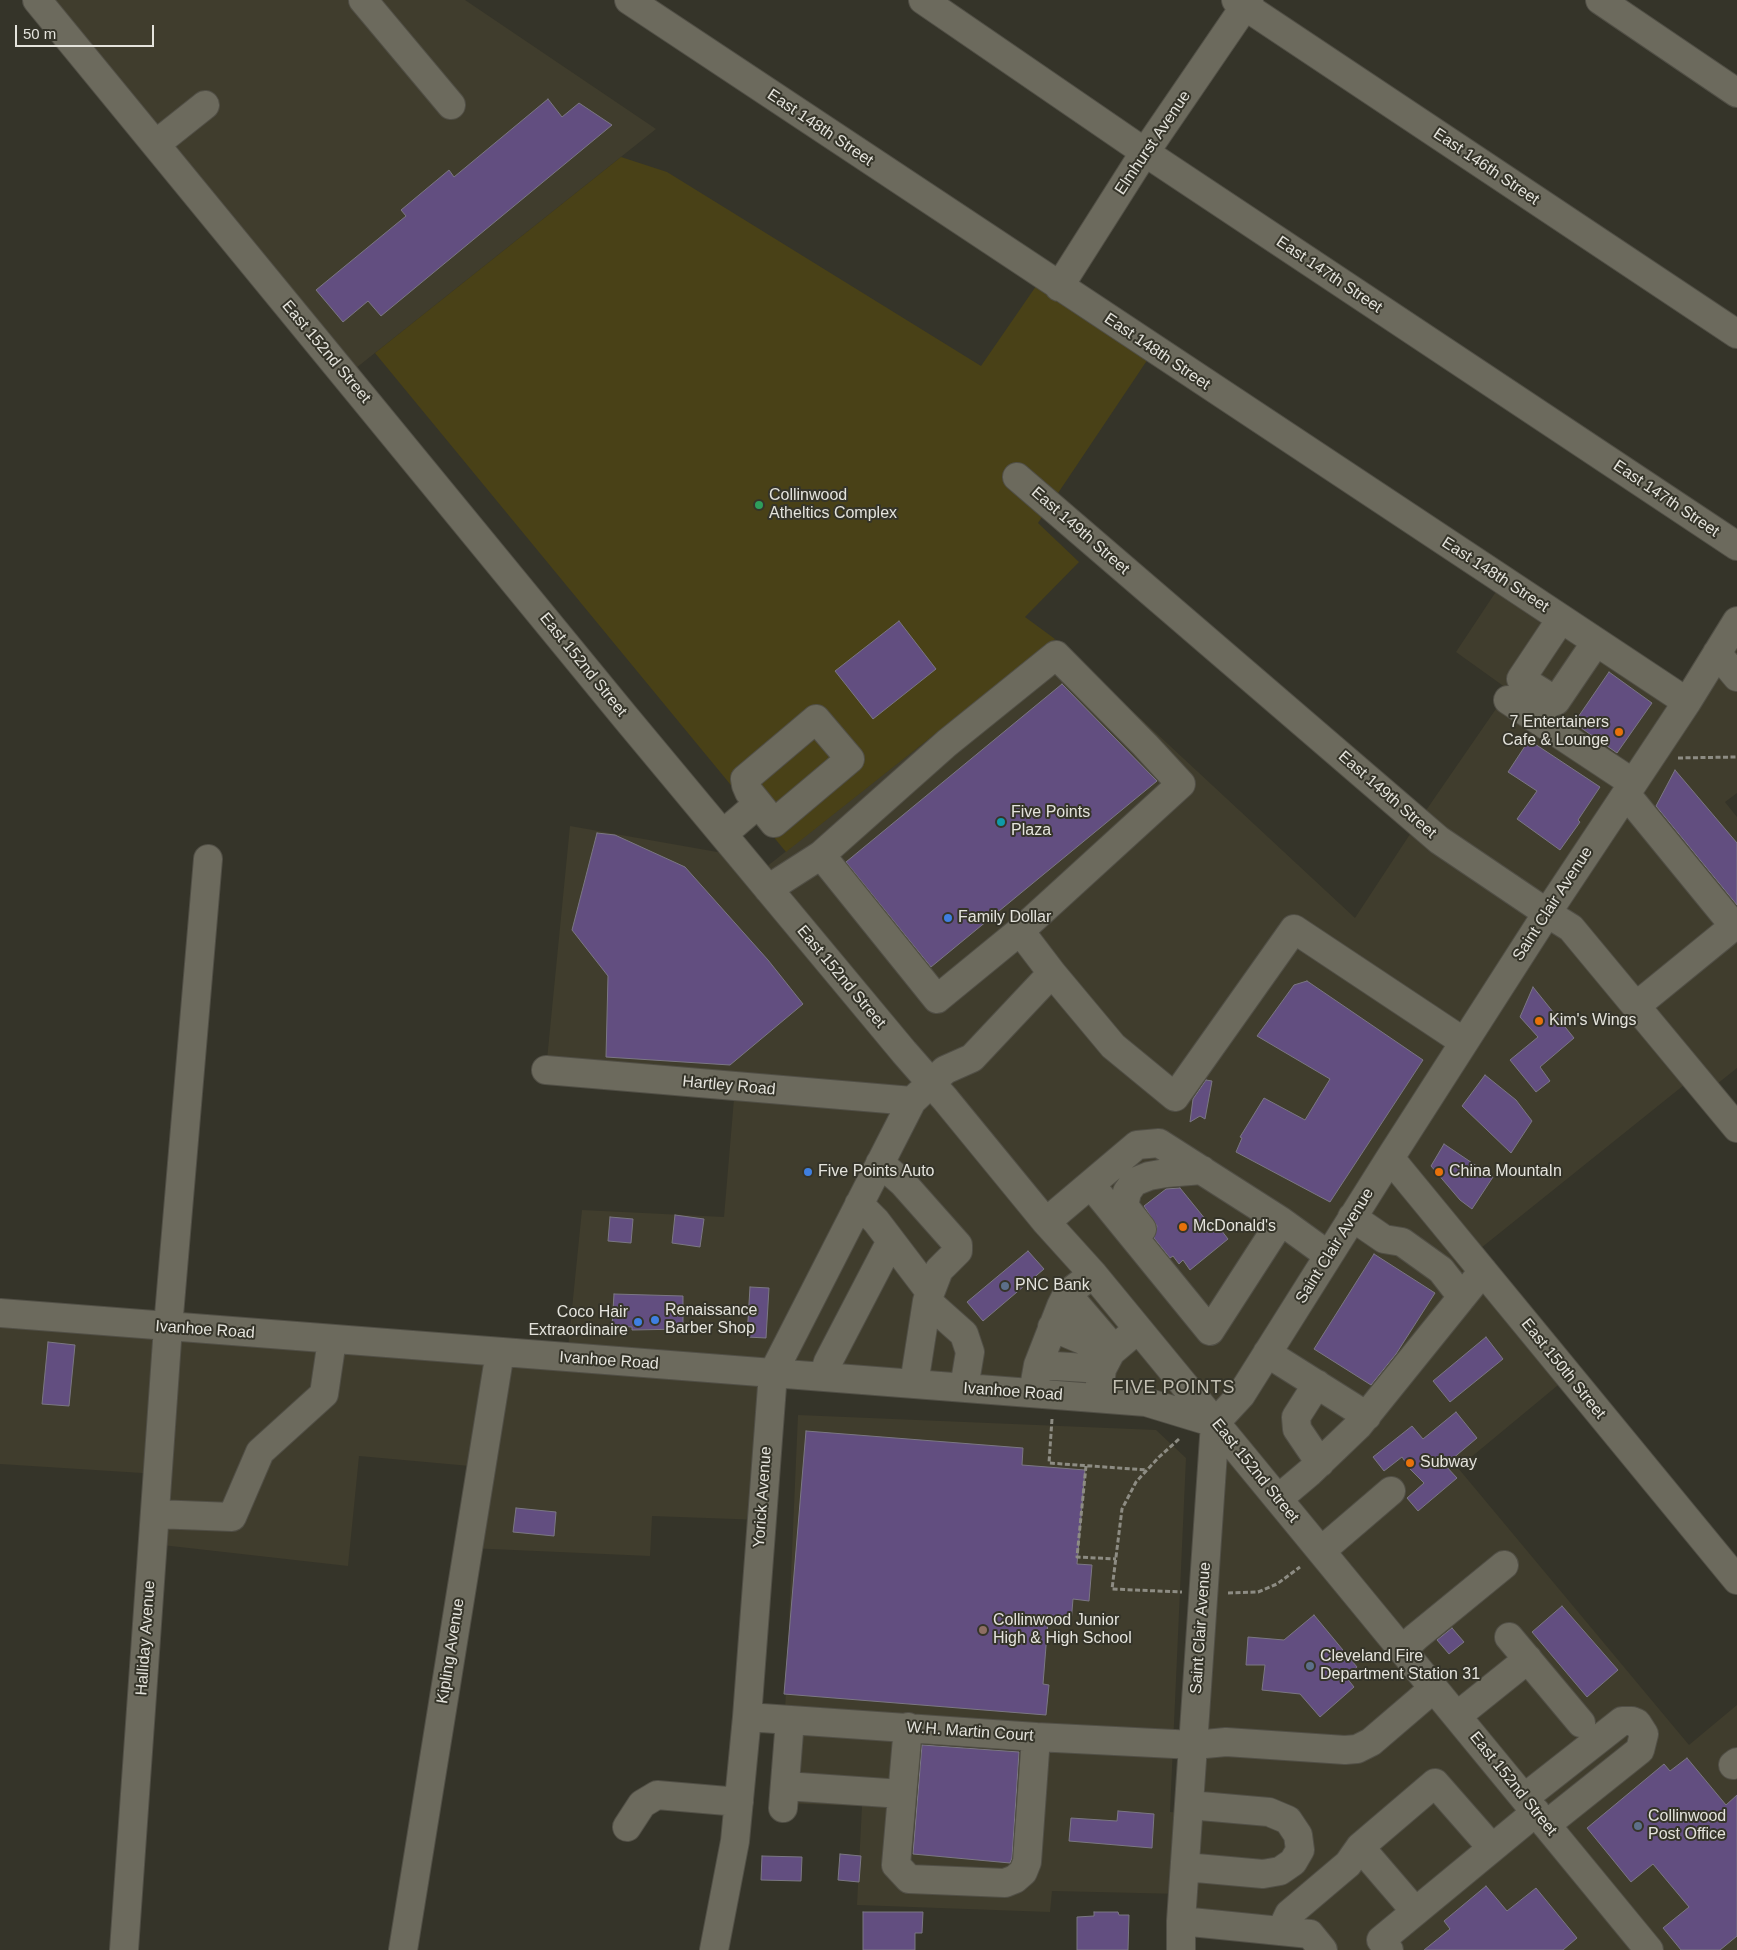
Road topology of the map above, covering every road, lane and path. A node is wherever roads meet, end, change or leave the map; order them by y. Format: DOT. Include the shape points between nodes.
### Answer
graph roads {
  1 [pos="39,0"];
  2 [pos="363,0"];
  3 [pos="628,0"];
  4 [pos="923,0"];
  5 [pos="1600,0"];
  6 [pos="1243,2"];
  7 [pos="1737,93"];
  8 [pos="205,105"];
  9 [pos="451,105"];
  10 [pos="156,144"];
  11 [pos="1146,153"];
  12 [pos="1059,287"];
  13 [pos="1737,334"];
  14 [pos="1017,477"];
  15 [pos="1737,546"];
  16 [pos="1560,619"];
  17 [pos="1737,621"];
  18 [pos="1596,642"];
  19 [pos="1717,653"];
  20 [pos="1737,677"];
  21 [pos="1508,700"];
  22 [pos="1687,702"];
  23 [pos="1549,712"];
  24 [pos="1737,757"];
  25 [pos="1675,758"];
  26 [pos="1629,788"];
  27 [pos="758,804"];
  28 [pos="723,834"];
  29 [pos="821,855"];
  30 [pos="208,859"];
  31 [pos="768,889"];
  32 [pos="1546,913"];
  33 [pos="1020,931"];
  34 [pos="1052,973"];
  35 [pos="1636,1006"];
  36 [pos="1464,1042"];
  37 [pos="546,1070"];
  38 [pos="921,1091"];
  39 [pos="1737,1128"];
  40 [pos="1390,1158"];
  41 [pos="880,1162"];
  42 [pos="1192,1164"];
  43 [pos="1091,1186"];
  44 [pos="859,1204"];
  45 [pos="1352,1217"];
  46 [pos="1281,1221"];
  47 [pos="1046,1222"];
  48 [pos="891,1240"];
  49 [pos="1328,1256"];
  50 [pos="1483,1271"];
  51 [pos="1093,1274"];
  52 [pos="1067,1294"];
  53 [pos="929,1297"];
  54 [pos="1462,1297"];
  55 [pos="1188,1304"];
  56 [pos="0,1313"];
  57 [pos="168,1327"];
  58 [pos="1052,1327"];
  59 [pos="1138,1329"];
  60 [pos="332,1340"];
  61 [pos="500,1352"];
  62 [pos="1267,1353"];
  63 [pos="1109,1357"];
  64 [pos="1038,1365"];
  65 [pos="773,1373"];
  66 [pos="823,1377"];
  67 [pos="914,1384"];
  68 [pos="1317,1384"];
  69 [pos="964,1388"];
  70 [pos="1033,1393"];
  71 [pos="1098,1398"];
  72 [pos="1367,1416"];
  73 [pos="1052,1419"];
  74 [pos="1215,1423"];
  75 [pos="1179,1439"];
  76 [pos="1320,1463"];
  77 [pos="1086,1466"];
  78 [pos="1147,1470"];
  79 [pos="1391,1491"];
  80 [pos="1278,1499"];
  81 [pos="155,1514"];
  82 [pos="1116,1559"];
  83 [pos="1311,1559"];
  84 [pos="1504,1565"];
  85 [pos="1737,1580"];
  86 [pos="1183,1592"];
  87 [pos="1228,1593"];
  88 [pos="1509,1637"];
  89 [pos="1402,1650"];
  90 [pos="1528,1659"];
  91 [pos="1434,1688"];
  92 [pos="1457,1716"];
  93 [pos="747,1717"];
  94 [pos="790,1720"];
  95 [pos="1581,1723"];
  96 [pos="908,1727"];
  97 [pos="1036,1737"];
  98 [pos="1194,1745"];
  99 [pos="902,1794"];
  100 [pos="739,1802"];
  101 [pos="1189,1805"];
  102 [pos="1535,1812"];
  103 [pos="627,1827"];
  104 [pos="1360,1847"];
  105 [pos="1492,1848"];
  106 [pos="1185,1866"];
  107 [pos="1415,1911"];
  108 [pos="1181,1921"];
  109 [pos="1281,1931"];
  110 [pos="124,1950"];
  111 [pos="403,1950"];
  112 [pos="714,1950"];
  113 [pos="1180,1950"];
  114 [pos="1323,1950"];
  115 [pos="1389,1950"];
  116 [pos="1650,1950"];
  1 -- 10 [label="street, East 152nd Street"];
  2 -- 9 [label="street"];
  3 -- 12 [label="street, East 148th Street"];
  4 -- 11 [label="street, East 147th Street"];
  5 -- 7 [label="street"];
  6 -- 11 [label="street, Elmhurst Avenue"];
  6 -- 13 [label="street, East 146th Street"];
  8 -- 10 [label="street"];
  10 -- 28 [label="street, East 152nd Street"];
  11 -- 12 [label="street, Elmhurst Avenue"];
  11 -- 15 [label="street, East 147th Street"];
  12 -- 16 [label="street, East 148th Street"];
  14 -- 32 [label="street, East 149th Street" via="1440,840"];
  16 -- 18 [label="street, East 148th Street"];
  16 -- 23 [label="street" via="1521,679"];
  17 -- 19 [label="street, Saint Clair Avenue"];
  18 -- 22 [label="street, East 148th Street"];
  18 -- 23 [label="street"];
  19 -- 20 [label="street"];
  19 -- 22 [label="street, Saint Clair Avenue"];
  21 -- 23 [label="street"];
  22 -- 26 [label="street, Saint Clair Avenue"];
  23 -- 26 [label="street"];
  24 -- 25 [label="path"];
  26 -- 32 [label="street, Saint Clair Avenue"];
  26 -- 35 [label="street" via="1734,926"];
  27 -- 28 [label="street"];
  28 -- 31 [label="street, East 152nd Street"];
  29 -- 31 [label="street"];
  29 -- 33 [label="street" via="937,999"];
  29 -- 33 [label="street" via="947,743 1056,655 1181,784"];
  30 -- 57 [label="street, Halliday Avenue"];
  31 -- 38 [label="street, East 152nd Street"];
  32 -- 35 [label="street, East 149th Street" via="1571,928"];
  32 -- 36 [label="street, Saint Clair Avenue"];
  33 -- 34 [label="street"];
  34 -- 36 [label="street" via="1113,1046 1175,1097 1294,929"];
  34 -- 38 [label="street" via="972,1058 944,1070"];
  35 -- 39 [label="street, East 149th Street"];
  36 -- 40 [label="street, Saint Clair Avenue"];
  37 -- 38 [label="street, Hartley Road"];
  38 -- 41 [label="street, Yorick Avenue"];
  38 -- 47 [label="street, East 152nd Street"];
  40 -- 45 [label="street, Saint Clair Avenue"];
  40 -- 50 [label="street, East 150th Street"];
  41 -- 44 [label="street, Yorick Avenue"];
  41 -- 53 [label="street" via="958,1245 958,1251 939,1270"];
  42 -- 43 [label="street" via="1159,1143 1137,1145"];
  42 -- 46 [label="street"];
  42 -- 55 [label="street" via="1134,1182 1127,1192 1124,1206 1188,1285"];
  43 -- 47 [label="street"];
  43 -- 55 [label="street"];
  44 -- 48 [label="street"];
  44 -- 65 [label="street, Yorick Avenue"];
  45 -- 49 [label="street, Saint Clair Avenue"];
  45 -- 54 [label="street" via="1384,1239 1402,1242 1441,1270"];
  46 -- 49 [label="street"];
  46 -- 55 [label="street" via="1210,1331"];
  47 -- 51 [label="street, East 152nd Street"];
  48 -- 53 [label="street"];
  48 -- 66 [label="street"];
  49 -- 62 [label="street, Saint Clair Avenue"];
  50 -- 54 [label="street"];
  50 -- 85 [label="street, East 150th Street"];
  51 -- 52 [label="street"];
  51 -- 59 [label="street, East 152nd Street"];
  52 -- 58 [label="street"];
  52 -- 63 [label="street"];
  53 -- 67 [label="street"];
  53 -- 69 [label="street" via="964,1334 970,1352"];
  54 -- 72 [label="street"];
  56 -- 57 [label="street, Ivanhoe Road"];
  57 -- 60 [label="street, Ivanhoe Road"];
  57 -- 81 [label="street, Halliday Avenue"];
  58 -- 63 [label="street"];
  58 -- 64 [label="street"];
  59 -- 63 [label="street"];
  59 -- 74 [label="street, East 152nd Street"];
  60 -- 61 [label="street, Ivanhoe Road"];
  60 -- 81 [label="street" via="324,1394 260,1452 232,1518"];
  61 -- 65 [label="street, Ivanhoe Road"];
  61 -- 111 [label="street, Kipling Avenue"];
  62 -- 68 [label="street"];
  62 -- 74 [label="street, Saint Clair Avenue" via="1241,1395"];
  63 -- 64 [label="street"];
  63 -- 71 [label="street"];
  64 -- 70 [label="street"];
  65 -- 66 [label="street, Ivanhoe Road"];
  65 -- 93 [label="street, Yorick Avenue"];
  66 -- 67 [label="street, Ivanhoe Road"];
  67 -- 69 [label="street, Ivanhoe Road"];
  68 -- 72 [label="street"];
  68 -- 76 [label="street" via="1296,1417 1297,1430"];
  69 -- 70 [label="street, Ivanhoe Road"];
  70 -- 71 [label="street, Ivanhoe Road"];
  71 -- 74 [label="street, Ivanhoe Road" via="1146,1402"];
  72 -- 76 [label="street"];
  73 -- 77 [label="path" via="1049,1463"];
  74 -- 80 [label="street, East 152nd Street"];
  74 -- 98 [label="street, Saint Clair Avenue"];
  75 -- 78 [label="path"];
  76 -- 80 [label="street"];
  77 -- 78 [label="path"];
  77 -- 82 [label="path" via="1077,1557"];
  78 -- 82 [label="path" via="1136,1482 1122,1509"];
  79 -- 83 [label="street"];
  80 -- 83 [label="street, East 152nd Street"];
  81 -- 110 [label="street, Halliday Avenue"];
  82 -- 86 [label="path" via="1112,1589"];
  83 -- 87 [label="path" via="1277,1584 1258,1592"];
  83 -- 89 [label="street, East 152nd Street"];
  84 -- 89 [label="street"];
  88 -- 90 [label="street"];
  89 -- 91 [label="street, East 152nd Street"];
  90 -- 92 [label="street"];
  90 -- 95 [label="street"];
  91 -- 92 [label="street, East 152nd Street"];
  91 -- 98 [label="street, W.H. Martin Court" via="1370,1742 1357,1749 1226,1742"];
  92 -- 102 [label="street, East 152nd Street"];
  93 -- 94 [label="street, W.H. Martin Court"];
  93 -- 100 [label="street, Yorick Avenue"];
  94 -- 96 [label="street, W.H. Martin Court"];
  94 -- 99 [label="street" via="784,1797"];
  96 -- 97 [label="street, W.H. Martin Court"];
  96 -- 99 [label="street"];
  97 -- 98 [label="street, W.H. Martin Court"];
  97 -- 99 [label="street" via="1027,1862 1015,1879 1005,1883 909,1879 896,1864"];
  98 -- 101 [label="street, Saint Clair Avenue"];
  100 -- 103 [label="street" via="657,1795 642,1804"];
  100 -- 112 [label="street, Yorick Avenue" via="735,1841"];
  101 -- 106 [label="street, Saint Clair Avenue"];
  101 -- 106 [label="street" via="1269,1812 1288,1820 1298,1835 1300,1850 1293,1862 1280,1871 1263,1874"];
  102 -- 105 [label="street"];
  102 -- 116 [label="street, East 152nd Street"];
  104 -- 105 [label="street" via="1435,1783"];
  104 -- 107 [label="street"];
  104 -- 109 [label="street" via="1348,1864 1288,1914"];
  105 -- 107 [label="street"];
  106 -- 108 [label="street, Saint Clair Avenue"];
  107 -- 115 [label="street" via="1381,1940"];
  108 -- 109 [label="street"];
  108 -- 113 [label="street, Saint Clair Avenue"];
  109 -- 114 [label="street" via="1310,1934"];
}
